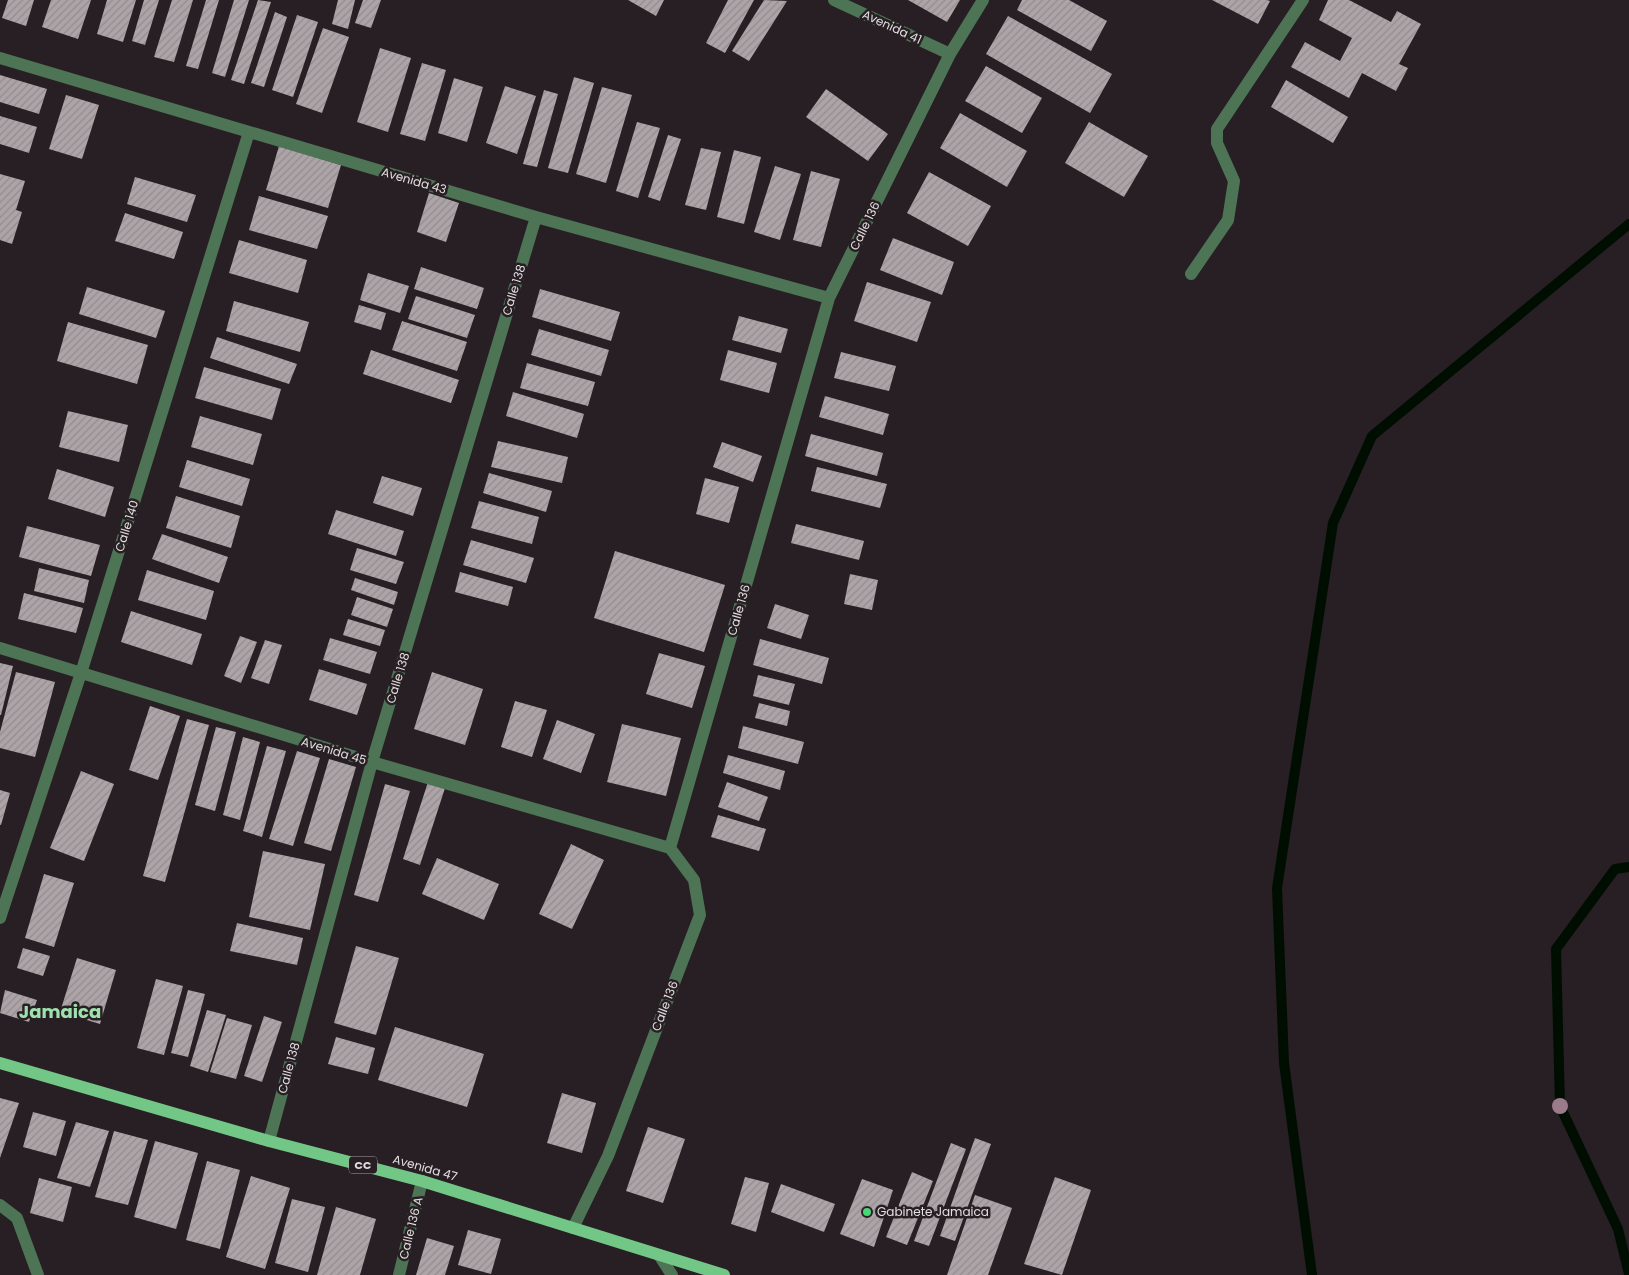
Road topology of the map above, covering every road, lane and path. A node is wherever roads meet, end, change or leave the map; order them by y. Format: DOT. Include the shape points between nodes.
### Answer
graph roads {
  1 [pos="834,0"];
  2 [pos="984,0"];
  3 [pos="1303,0"];
  4 [pos="950,54"];
  5 [pos="0,58"];
  6 [pos="249,132"];
  7 [pos="536,217"];
  8 [pos="1191,274"];
  9 [pos="829,298"];
  10 [pos="0,648"];
  11 [pos="81,673"];
  12 [pos="372,762"];
  13 [pos="670,848"];
  14 [pos="0,918"];
  15 [pos="0,1064"];
  16 [pos="269,1141"];
  17 [pos="422,1181"];
  18 [pos="0,1205"];
  19 [pos="573,1228"];
  20 [pos="659,1255"];
  21 [pos="38,1275"];
  22 [pos="399,1275"];
  23 [pos="672,1275"];
  24 [pos="724,1275"];
  1 -- 4 [label="street, Avenida 41"];
  2 -- 4 [label="street, Calle 136"];
  3 -- 8 [label="street" via="1218,129 1218,143 1234,181 1228,220"];
  4 -- 9 [label="street, Calle 136"];
  5 -- 6 [label="street, Avenida 43"];
  6 -- 7 [label="street, Avenida 43"];
  6 -- 11 [label="street, Calle 140"];
  7 -- 9 [label="street, Avenida 43"];
  7 -- 12 [label="street, Calle 138"];
  9 -- 13 [label="street, Calle 136"];
  10 -- 11 [label="street, Avenida 45"];
  11 -- 12 [label="street, Avenida 45"];
  11 -- 14 [label="street, Calle 140"];
  12 -- 13 [label="street, Avenida 45"];
  12 -- 16 [label="street, Calle 138"];
  13 -- 19 [label="street, Calle 136" via="694,880 700,915 608,1156"];
  15 -- 16 [label="main road, Avenida 47 / CC"];
  16 -- 17 [label="main road, Avenida 47 / CC"];
  17 -- 19 [label="main road, Avenida 47 / CC"];
  17 -- 22 [label="street, Calle 136 A"];
  18 -- 21 [label="street" via="17,1218"];
  19 -- 20 [label="main road, Avenida 47 / CC"];
  20 -- 23 [label="street"];
  20 -- 24 [label="main road, Avenida 47 / CC"];
}
